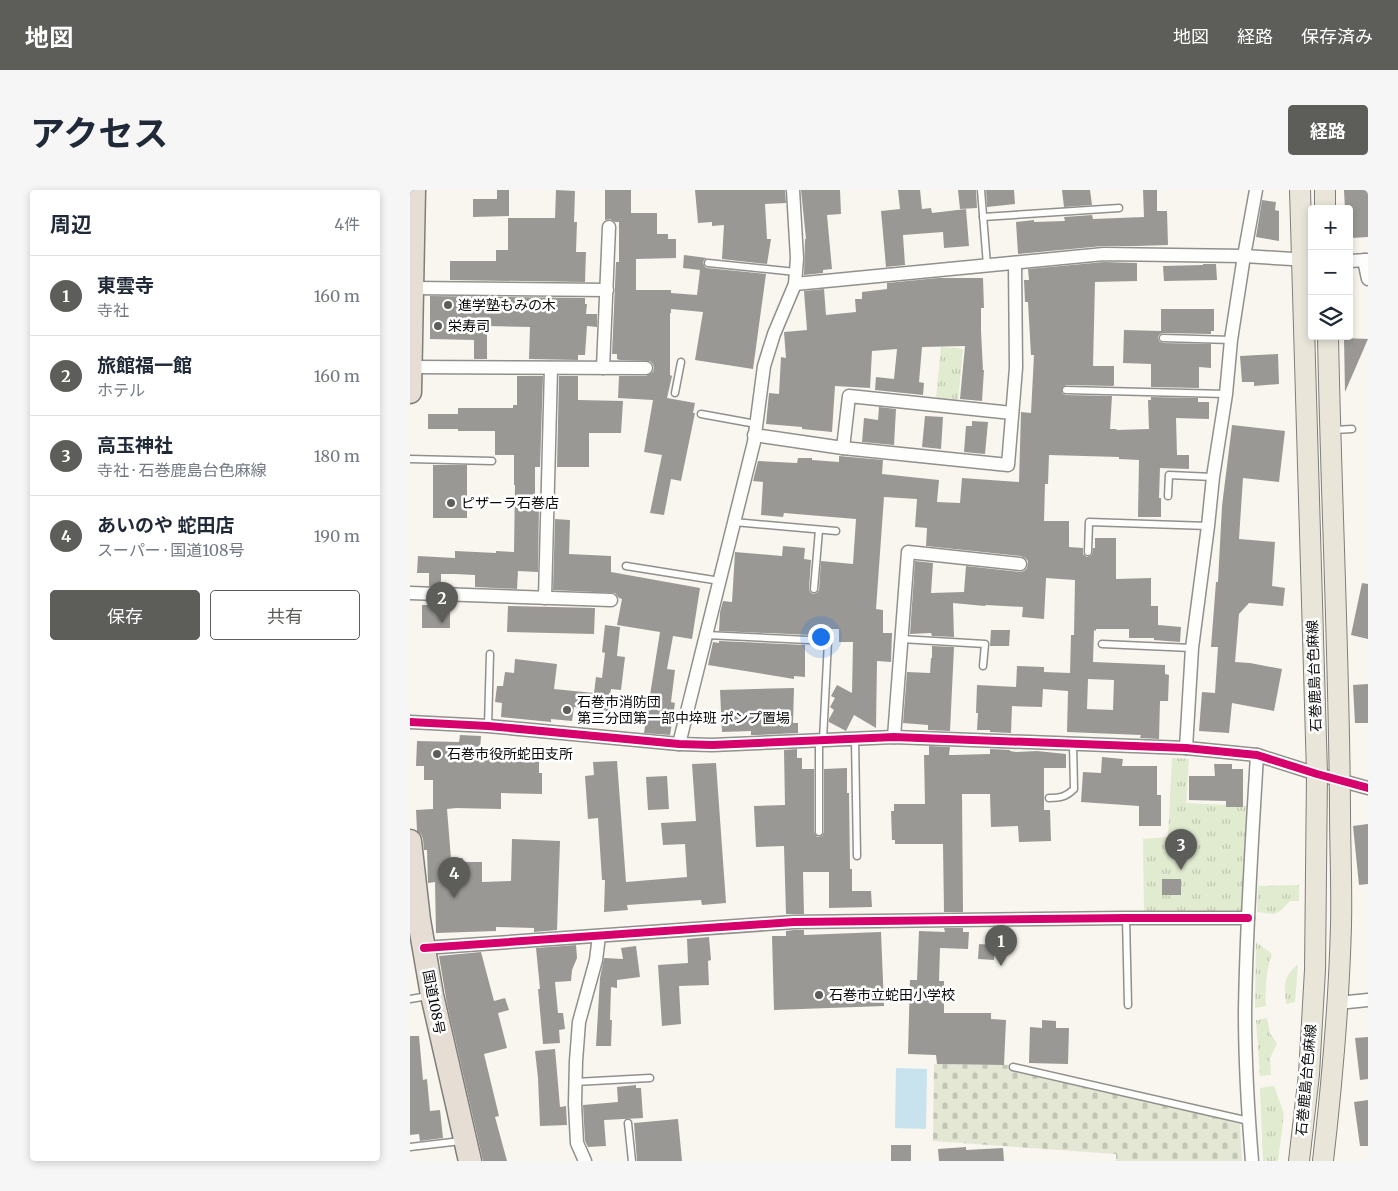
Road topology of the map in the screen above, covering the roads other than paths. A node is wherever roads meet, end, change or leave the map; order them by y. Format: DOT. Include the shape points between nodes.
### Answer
graph roads {
  1 [pos="414,190"];
  2 [pos="793,190"];
  3 [pos="981,190"];
  4 [pos="1256,190"];
  5 [pos="1300,190"];
  6 [pos="1325,190"];
  7 [pos="1325,205"];
  8 [pos="1119,208"];
  9 [pos="983,217"];
  10 [pos="609,227"];
  11 [pos="1244,256"];
  12 [pos="1306,260"];
  13 [pos="1353,260"];
  14 [pos="1366,260"];
  15 [pos="708,262"];
  16 [pos="1015,263"];
  17 [pos="987,265"];
  18 [pos="796,278"];
  19 [pos="1368,279"];
  20 [pos="412,288"];
  21 [pos="607,290"];
  22 [pos="411,311"];
  23 [pos="1163,338"];
  24 [pos="1230,340"];
  25 [pos="1328,340"];
  26 [pos="681,362"];
  27 [pos="410,366"];
  28 [pos="551,368"];
  29 [pos="602,368"];
  30 [pos="646,368"];
  31 [pos="1066,390"];
  32 [pos="410,392"];
  33 [pos="675,392"];
  34 [pos="1226,394"];
  35 [pos="1012,413"];
  36 [pos="701,414"];
  37 [pos="755,429"];
  38 [pos="1352,429"];
  39 [pos="1330,430"];
  40 [pos="843,448"];
  41 [pos="410,459"];
  42 [pos="492,461"];
  43 [pos="1213,477"];
  44 [pos="1168,496"];
  45 [pos="734,522"];
  46 [pos="1208,526"];
  47 [pos="819,530"];
  48 [pos="836,531"];
  49 [pos="1088,552"];
  50 [pos="1020,564"];
  51 [pos="626,566"];
  52 [pos="720,580"];
  53 [pos="814,589"];
  54 [pos="410,593"];
  55 [pos="544,598"];
  56 [pos="611,600"];
  57 [pos="706,635"];
  58 [pos="901,639"];
  59 [pos="1102,644"];
  60 [pos="1192,648"];
  61 [pos="490,654"];
  62 [pos="983,666"];
  63 [pos="410,722"];
  64 [pos="488,726"];
  65 [pos="894,737"];
  66 [pos="855,739"];
  67 [pos="821,740"];
  68 [pos="679,744"];
  69 [pos="1073,744"];
  70 [pos="1186,748"];
  71 [pos="1257,755"];
  72 [pos="1317,774"];
  73 [pos="1340,780"];
  74 [pos="1368,788"];
  75 [pos="1049,798"];
  76 [pos="819,832"];
  77 [pos="410,841"];
  78 [pos="857,856"];
  79 [pos="1126,918"];
  80 [pos="1248,918"];
  81 [pos="414,921"];
  82 [pos="599,936"];
  83 [pos="424,948"];
  84 [pos="421,997"];
  85 [pos="1368,1000"];
  86 [pos="1338,1003"];
  87 [pos="1128,1005"];
  88 [pos="1013,1067"];
  89 [pos="650,1078"];
  90 [pos="575,1082"];
  91 [pos="1249,1121"];
  92 [pos="628,1123"];
  93 [pos="410,1147"];
  94 [pos="467,1151"];
  95 [pos="585,1161"];
  96 [pos="632,1161"];
  97 [pos="1252,1161"];
  98 [pos="1298,1161"];
  99 [pos="1323,1161"];
  1 -- 20 [label="highway"];
  2 -- 18 [label="street" via="798,258"];
  3 -- 9 [label="lane"];
  4 -- 11 [label="street"];
  5 -- 12 [label="main road, 石巻鹿島台色麻線"];
  6 -- 7 [label="main road"];
  8 -- 9 [label="lane"];
  9 -- 17 [label="lane"];
  10 -- 21 [label="street"];
  11 -- 12 [label="street"];
  11 -- 16 [label="street" via="1104,254"];
  11 -- 24 [label="street"];
  12 -- 72 [label="main road, 石巻鹿島台色麻線"];
  13 -- 14 [label="street"];
  14 -- 19 [label="street"];
  15 -- 18 [label="lane"];
  16 -- 17 [label="street"];
  16 -- 35 [label="street" via="1016,368"];
  17 -- 18 [label="street"];
  18 -- 37 [label="street" via="764,366"];
  20 -- 21 [label="street"];
  20 -- 22 [label="highway"];
  21 -- 29 [label="street"];
  22 -- 27 [label="highway"];
  23 -- 24 [label="lane"];
  24 -- 34 [label="street"];
  25 -- 39 [label="main road, 石巻鹿島台色麻線"];
  26 -- 33 [label="lane"];
  27 -- 28 [label="street"];
  27 -- 32 [label="highway"];
  28 -- 29 [label="street"];
  28 -- 55 [label="street"];
  29 -- 30 [label="street"];
  31 -- 34 [label="lane"];
  34 -- 43 [label="street"];
  35 -- 40 [label="street" via="849,396"];
  35 -- 40 [label="street" via="1008,465"];
  36 -- 37 [label="lane"];
  37 -- 40 [label="street"];
  37 -- 45 [label="street"];
  38 -- 39 [label="lane"];
  39 -- 73 [label="main road, 石巻鹿島台色麻線"];
  41 -- 42 [label="lane"];
  43 -- 44 [label="lane" via="1169,475"];
  43 -- 46 [label="street"];
  45 -- 47 [label="lane"];
  45 -- 52 [label="street"];
  46 -- 49 [label="lane" via="1089,522"];
  46 -- 60 [label="street"];
  47 -- 48 [label="lane"];
  47 -- 53 [label="lane"];
  50 -- 58 [label="street" via="908,552"];
  51 -- 52 [label="lane"];
  52 -- 57 [label="street"];
  54 -- 55 [label="street"];
  55 -- 56 [label="street"];
  57 -- 67 [label="lane" via="828,641"];
  57 -- 68 [label="street"];
  58 -- 62 [label="lane" via="985,644"];
  58 -- 65 [label="street"];
  59 -- 60 [label="lane"];
  60 -- 70 [label="street"];
  61 -- 64 [label="lane"];
  63 -- 64 [label="street"];
  64 -- 68 [label="street"];
  65 -- 66 [label="street"];
  65 -- 69 [label="street"];
  66 -- 67 [label="street"];
  66 -- 78 [label="lane"];
  67 -- 68 [label="street"];
  67 -- 76 [label="lane"];
  69 -- 70 [label="street"];
  69 -- 75 [label="lane" via="1074,789 1063,798"];
  70 -- 71 [label="street"];
  71 -- 72 [label="street"];
  71 -- 80 [label="street"];
  72 -- 73 [label="street"];
  72 -- 98 [label="main road, 石巻鹿島台色麻線" via="1315,970 1309,1074"];
  73 -- 74 [label="street"];
  73 -- 86 [label="main road, 石巻鹿島台色麻線"];
  77 -- 81 [label="highway, 国道108号"];
  79 -- 80 [label="street"];
  79 -- 82 [label="street" via="794,922"];
  79 -- 87 [label="lane"];
  80 -- 91 [label="street" via="1245,1014"];
  81 -- 83 [label="highway, 国道108号"];
  82 -- 83 [label="street"];
  82 -- 90 [label="street" via="596,960 579,1022"];
  83 -- 84 [label="highway, 国道108号"];
  84 -- 94 [label="highway, 国道108号"];
  85 -- 86 [label="street"];
  86 -- 99 [label="main road, 石巻鹿島台色麻線"];
  88 -- 91 [label="lane"];
  89 -- 90 [label="lane"];
  90 -- 95 [label="street" via="577,1143"];
  91 -- 97 [label="street"];
  92 -- 96 [label="lane"];
  93 -- 94 [label="lane"];
}
